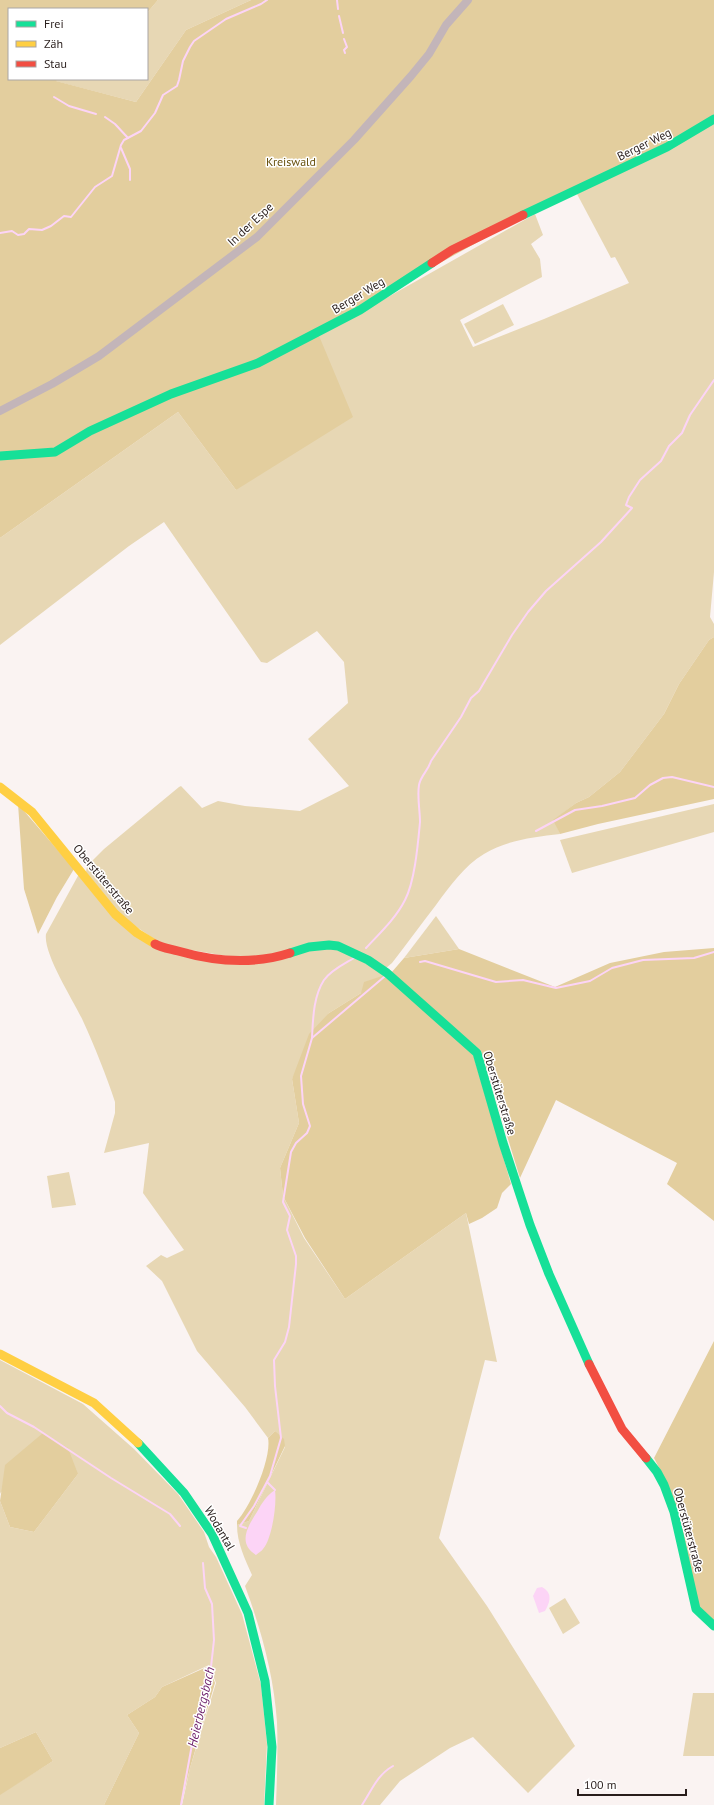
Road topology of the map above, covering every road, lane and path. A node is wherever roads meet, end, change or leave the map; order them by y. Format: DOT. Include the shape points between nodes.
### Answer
graph roads {
  1 [pos="468,0"];
  2 [pos="714,119"];
  3 [pos="0,411"];
  4 [pos="0,456"];
  5 [pos="0,787"];
  6 [pos="0,1354"];
  7 [pos="714,1626"];
  8 [pos="269,1805"];
  1 -- 3 [label="street, In der Espe" via="446,25 429,54 354,140 257,238 100,356"];
  2 -- 4 [label="street, Berger Weg" via="667,147 452,250 360,310 258,363 172,394 90,431 55,452"];
  5 -- 7 [label="street, Oberstüterstraße" via="32,812 115,914 137,933 158,946 195,956 239,962 272,959 309,947 338,946 368,960 387,973 477,1053 503,1143 549,1274 597,1381 622,1429 658,1472 674,1512 696,1609"];
  6 -- 8 [label="street, Wodantal" via="94,1403 144,1447 184,1493 212,1534 248,1613 265,1681 272,1747"];
}
